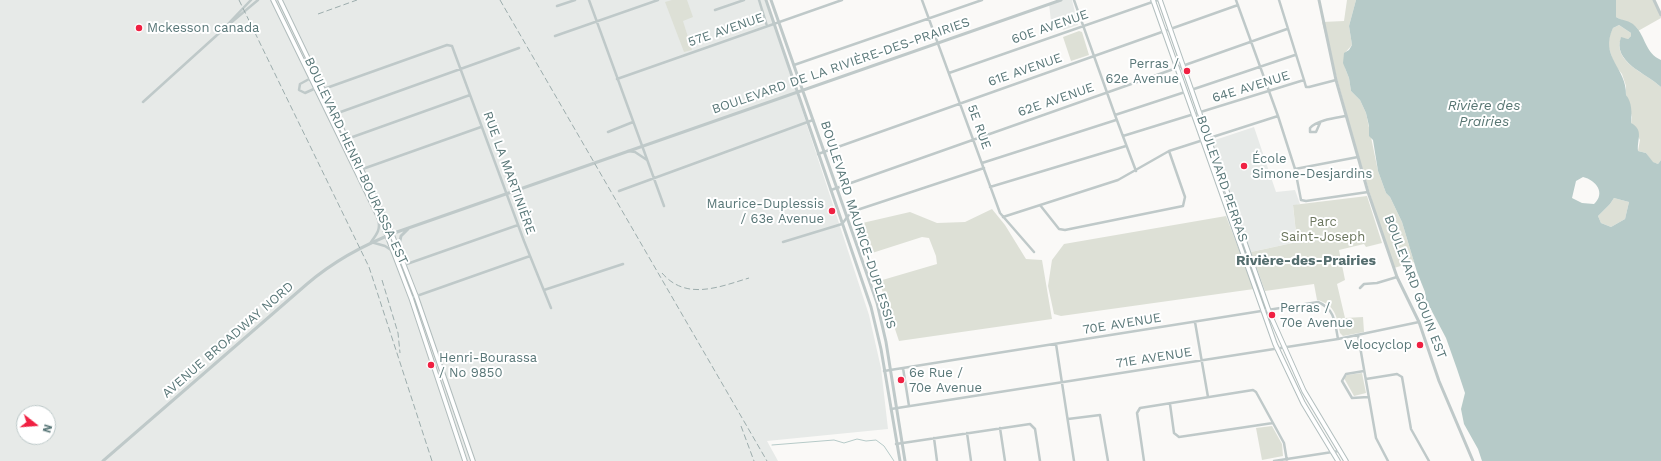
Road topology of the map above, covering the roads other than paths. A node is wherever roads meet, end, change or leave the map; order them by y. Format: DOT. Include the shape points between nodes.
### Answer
graph roads {
  1 [pos="251,0"];
  2 [pos="258,0"];
  3 [pos="273,0"];
  4 [pos="280,0"];
  5 [pos="575,0"];
  6 [pos="588,0"];
  7 [pos="658,0"];
  8 [pos="744,0"];
  9 [pos="759,0"];
  10 [pos="766,0"];
  11 [pos="771,0"];
  12 [pos="842,0"];
  13 [pos="922,0"];
  14 [pos="982,0"];
  15 [pos="1061,0"];
  16 [pos="1074,0"];
  17 [pos="1156,0"];
  18 [pos="1236,0"];
  19 [pos="1279,0"];
  20 [pos="1319,0"];
  21 [pos="1654,0"];
  22 [pos="1238,4"];
  23 [pos="557,6"];
  24 [pos="715,10"];
  25 [pos="1661,15"];
  26 [pos="929,18"];
  27 [pos="596,22"];
  28 [pos="778,22"];
  29 [pos="774,24"];
  30 [pos="227,26"];
  31 [pos="767,26"];
  32 [pos="1083,26"];
  33 [pos="1170,29"];
  34 [pos="1287,29"];
  35 [pos="1164,32"];
  36 [pos="555,36"];
  37 [pos="1251,42"];
  38 [pos="938,43"];
  39 [pos="519,48"];
  40 [pos="1295,55"];
  41 [pos="1093,57"];
  42 [pos="794,65"];
  43 [pos="1183,66"];
  44 [pos="1260,67"];
  45 [pos="1177,68"];
  46 [pos="461,69"];
  47 [pos="948,73"];
  48 [pos="311,78"];
  49 [pos="617,78"];
  50 [pos="1304,80"];
  51 [pos="1336,80"];
  52 [pos="318,89"];
  53 [pos="803,90"];
  54 [pos="1191,90"];
  55 [pos="1269,91"];
  56 [pos="798,92"];
  57 [pos="1185,92"];
  58 [pos="1106,93"];
  59 [pos="470,95"];
  60 [pos="143,102"];
  61 [pos="960,104"];
  62 [pos="1199,113"];
  63 [pos="335,114"];
  64 [pos="1115,115"];
  65 [pos="1193,115"];
  66 [pos="1278,116"];
  67 [pos="1346,116"];
  68 [pos="813,120"];
  69 [pos="1116,120"];
  70 [pos="633,122"];
  71 [pos="807,122"];
  72 [pos="1320,123"];
  73 [pos="481,127"];
  74 [pos="608,132"];
  75 [pos="1122,136"];
  76 [pos="1208,138"];
  77 [pos="347,139"];
  78 [pos="973,140"];
  79 [pos="1202,140"];
  80 [pos="642,146"];
  81 [pos="1126,146"];
  82 [pos="628,151"];
  83 [pos="1170,151"];
  84 [pos="824,152"];
  85 [pos="818,154"];
  86 [pos="1358,157"];
  87 [pos="647,160"];
  88 [pos="982,163"];
  89 [pos="984,168"];
  90 [pos="361,169"];
  91 [pos="1295,169"];
  92 [pos="357,171"];
  93 [pos="1136,171"];
  94 [pos="653,177"];
  95 [pos="990,187"];
  96 [pos="837,188"];
  97 [pos="831,190"];
  98 [pos="619,191"];
  99 [pos="1368,192"];
  100 [pos="506,194"];
  101 [pos="1040,205"];
  102 [pos="664,206"];
  103 [pos="376,210"];
  104 [pos="847,216"];
  105 [pos="1003,217"];
  106 [pos="842,224"];
  107 [pos="518,225"];
  108 [pos="409,227"];
  109 [pos="392,234"];
  110 [pos="386,236"];
  111 [pos="371,242"];
  112 [pos="783,242"];
  113 [pos="398,250"];
  114 [pos="1034,252"];
  115 [pos="393,253"];
  116 [pos="530,256"];
  117 [pos="623,264"];
  118 [pos="404,266"];
  119 [pos="1397,277"];
  120 [pos="1360,288"];
  121 [pos="544,290"];
  122 [pos="416,296"];
  123 [pos="410,298"];
  124 [pos="551,308"];
  125 [pos="1268,310"];
  126 [pos="1262,311"];
  127 [pos="880,315"];
  128 [pos="874,316"];
  129 [pos="1195,322"];
  130 [pos="1419,322"];
  131 [pos="1358,336"];
  132 [pos="1338,339"];
  133 [pos="1056,344"];
  134 [pos="1283,348"];
  135 [pos="1276,349"];
  136 [pos="1202,360"];
  137 [pos="903,368"];
  138 [pos="891,370"];
  139 [pos="884,371"];
  140 [pos="1364,371"];
  141 [pos="1366,379"];
  142 [pos="1062,383"];
  143 [pos="1208,397"];
  144 [pos="1368,397"];
  145 [pos="1170,404"];
  146 [pos="909,406"];
  147 [pos="897,408"];
  148 [pos="890,409"];
  149 [pos="1068,419"];
  150 [pos="1273,423"];
  151 [pos="1000,428"];
  152 [pos="967,433"];
  153 [pos="934,438"];
  154 [pos="902,443"];
  155 [pos="896,444"];
  156 [pos="1339,451"];
  157 [pos="1332,452"];
  158 [pos="473,460"];
  159 [pos="1287,460"];
  160 [pos="103,461"];
  161 [pos="464,461"];
  162 [pos="900,461"];
  163 [pos="905,461"];
  164 [pos="938,461"];
  165 [pos="971,461"];
  166 [pos="1005,461"];
  167 [pos="1040,461"];
  168 [pos="1074,461"];
  169 [pos="1108,461"];
  170 [pos="1144,461"];
  171 [pos="1274,461"];
  172 [pos="1338,461"];
  173 [pos="1346,461"];
  174 [pos="1388,461"];
  175 [pos="1429,461"];
  176 [pos="1473,461"];
  1 -- 30 [label="street"];
  2 -- 30 [label="street"];
  3 -- 48 [label="main road, BOULEVARD HENRI-BOURASSA EST"];
  4 -- 52 [label="main road, BOULEVARD HENRI-BOURASSA EST"];
  5 -- 23 [label="street"];
  6 -- 27 [label="street"];
  7 -- 27 [label="street"];
  8 -- 24 [label="street"];
  9 -- 31 [label="street"];
  10 -- 29 [label="street, BOULEVARD MAURICE-DUPLESSIS"];
  11 -- 28 [label="street, BOULEVARD MAURICE-DUPLESSIS"];
  12 -- 28 [label="street, 57E AVENUE"];
  13 -- 26 [label="street, 5E RUE"];
  14 -- 26 [label="street"];
  15 -- 38 [label="street, BOULEVARD DE LA RIVIÈRE-DES-PRAIRIES"];
  16 -- 32 [label="street"];
  17 -- 32 [label="street, 60E AVENUE"];
  17 -- 33 [label="main road, BOULEVARD PERRAS"];
  17 -- 35 [label="main road, BOULEVARD PERRAS"];
  18 -- 22 [label="street"];
  19 -- 34 [label="street"];
  20 -- 51 [label="street, BOULEVARD GOUIN EST"];
  21 -- 25 [label="street"];
  22 -- 33 [label="street, 61E AVENUE"];
  22 -- 37 [label="street"];
  26 -- 38 [label="street, 5E RUE"];
  26 -- 42 [label="street"];
  27 -- 36 [label="street"];
  27 -- 49 [label="street"];
  28 -- 29 [label="street, 57E AVENUE"];
  28 -- 42 [label="street, BOULEVARD MAURICE-DUPLESSIS"];
  29 -- 31 [label="street, 57E AVENUE"];
  29 -- 56 [label="street, BOULEVARD MAURICE-DUPLESSIS"];
  30 -- 60 [label="street"];
  31 -- 49 [label="street, 57E AVENUE"];
  32 -- 41 [label="street"];
  32 -- 47 [label="street, 60E AVENUE"];
  33 -- 35 [label="street, 61E AVENUE"];
  33 -- 43 [label="main road, BOULEVARD PERRAS"];
  34 -- 37 [label="street, 62E AVENUE"];
  34 -- 40 [label="street"];
  35 -- 41 [label="street, 61E AVENUE"];
  35 -- 45 [label="main road, BOULEVARD PERRAS"];
  37 -- 43 [label="street, 62E AVENUE"];
  37 -- 44 [label="street"];
  38 -- 47 [label="street, 5E RUE"];
  38 -- 53 [label="street, BOULEVARD DE LA RIVIÈRE-DES-PRAIRIES"];
  39 -- 46 [label="street"];
  40 -- 44 [label="street"];
  40 -- 50 [label="street"];
  41 -- 58 [label="street"];
  41 -- 61 [label="street, 61E AVENUE"];
  42 -- 53 [label="street, BOULEVARD MAURICE-DUPLESSIS"];
  43 -- 45 [label="street, 62E AVENUE"];
  43 -- 54 [label="main road, BOULEVARD PERRAS"];
  44 -- 54 [label="street"];
  44 -- 55 [label="street"];
  45 -- 57 [label="main road, BOULEVARD PERRAS"];
  45 -- 58 [label="street, 62E AVENUE"];
  46 -- 52 [label="street, RUE LA MARTINIÈRE" via="450,45"];
  46 -- 59 [label="street, RUE LA MARTINIÈRE"];
  46 -- 63 [label="street"];
  47 -- 61 [label="street, 5E RUE"];
  48 -- 52 [label="main road, BOULEVARD HENRI-BOURASSA EST"];
  48 -- 52 [label="street, BOULEVARD HENRI-BOURASSA EST" via="300,84 299,90 305,93"];
  49 -- 70 [label="street"];
  50 -- 51 [label="street, 64E AVENUE" via="1306,87 1309,88"];
  50 -- 55 [label="street, 64E AVENUE"];
  51 -- 67 [label="street, BOULEVARD GOUIN EST"];
  52 -- 63 [label="main road, BOULEVARD HENRI-BOURASSA EST"];
  52 -- 92 [label="main road, BOULEVARD HENRI-BOURASSA EST"];
  53 -- 56 [label="street, BOULEVARD DE LA RIVIÈRE-DES-PRAIRIES"];
  53 -- 68 [label="street, BOULEVARD MAURICE-DUPLESSIS"];
  54 -- 62 [label="main road, BOULEVARD PERRAS"];
  55 -- 62 [label="street, 64E AVENUE"];
  55 -- 66 [label="street"];
  56 -- 71 [label="street, BOULEVARD MAURICE-DUPLESSIS"];
  56 -- 80 [label="street, BOULEVARD DE LA RIVIÈRE-DES-PRAIRIES"];
  57 -- 64 [label="street"];
  57 -- 65 [label="main road, BOULEVARD PERRAS"];
  58 -- 64 [label="street"];
  58 -- 78 [label="street, 62E AVENUE"];
  59 -- 73 [label="street, RUE LA MARTINIÈRE"];
  59 -- 77 [label="street"];
  61 -- 78 [label="street, 5E RUE"];
  61 -- 84 [label="street, 61E AVENUE"];
  62 -- 65 [label="street, 64E AVENUE"];
  62 -- 76 [label="main road, BOULEVARD PERRAS"];
  63 -- 77 [label="main road, BOULEVARD HENRI-BOURASSA EST"];
  64 -- 69 [label="street"];
  65 -- 75 [label="street, 64E AVENUE"];
  65 -- 79 [label="main road, BOULEVARD PERRAS"];
  66 -- 76 [label="street"];
  66 -- 91 [label="street"];
  67 -- 72 [label="street"];
  67 -- 86 [label="street, BOULEVARD GOUIN EST"];
  68 -- 71 [label="street"];
  68 -- 84 [label="street, BOULEVARD MAURICE-DUPLESSIS"];
  69 -- 75 [label="street"];
  69 -- 88 [label="street"];
  70 -- 74 [label="street"];
  70 -- 80 [label="street"];
  71 -- 85 [label="street, BOULEVARD MAURICE-DUPLESSIS"];
  71 -- 94 [label="street"];
  72 -- 72 [label="street" via="1311,127 1310,132 1316,132"];
  73 -- 90 [label="street"];
  73 -- 100 [label="street, RUE LA MARTINIÈRE"];
  75 -- 81 [label="street"];
  76 -- 79 [label="street"];
  76 -- 125 [label="main road, BOULEVARD PERRAS"];
  77 -- 90 [label="main road, BOULEVARD HENRI-BOURASSA EST"];
  78 -- 88 [label="street, 5E RUE"];
  78 -- 96 [label="street, 62E AVENUE"];
  79 -- 83 [label="street"];
  79 -- 126 [label="main road, BOULEVARD PERRAS"];
  80 -- 82 [label="street, BOULEVARD DE LA RIVIÈRE-DES-PRAIRIES"];
  80 -- 87 [label="street"];
  81 -- 93 [label="street"];
  81 -- 95 [label="street"];
  82 -- 87 [label="street" via="635,152"];
  82 -- 100 [label="street, BOULEVARD DE LA RIVIÈRE-DES-PRAIRIES"];
  83 -- 93 [label="street"];
  83 -- 101 [label="street" via="1186,197 1182,206 1064,230 1059,229"];
  84 -- 85 [label="street, 61E AVENUE"];
  84 -- 96 [label="street, BOULEVARD MAURICE-DUPLESSIS"];
  85 -- 97 [label="street, BOULEVARD MAURICE-DUPLESSIS"];
  86 -- 91 [label="street"];
  86 -- 99 [label="street, BOULEVARD GOUIN EST"];
  87 -- 94 [label="street"];
  88 -- 89 [label="street, 5E RUE"];
  89 -- 95 [label="street, 5E RUE"];
  89 -- 104 [label="street" via="851,212"];
  90 -- 92 [label="street"];
  90 -- 109 [label="main road, BOULEVARD HENRI-BOURASSA EST"];
  91 -- 99 [label="street" via="1302,201"];
  92 -- 103 [label="main road, BOULEVARD HENRI-BOURASSA EST"];
  93 -- 101 [label="street" via="1118,180"];
  94 -- 98 [label="street"];
  94 -- 102 [label="street"];
  95 -- 105 [label="street, 5E RUE"];
  96 -- 97 [label="street, 62E AVENUE"];
  96 -- 104 [label="street, BOULEVARD MAURICE-DUPLESSIS"];
  97 -- 106 [label="street, BOULEVARD MAURICE-DUPLESSIS"];
  99 -- 119 [label="street, BOULEVARD GOUIN EST"];
  100 -- 107 [label="street, RUE LA MARTINIÈRE"];
  100 -- 108 [label="street, BOULEVARD DE LA RIVIÈRE-DES-PRAIRIES"];
  101 -- 105 [label="street"];
  103 -- 110 [label="main road, BOULEVARD HENRI-BOURASSA EST"];
  103 -- 111 [label="street" via="380,226"];
  104 -- 106 [label="street"];
  104 -- 127 [label="street, BOULEVARD MAURICE-DUPLESSIS"];
  105 -- 114 [label="street, 5E RUE"];
  106 -- 112 [label="street"];
  106 -- 128 [label="street, BOULEVARD MAURICE-DUPLESSIS"];
  107 -- 116 [label="street, RUE LA MARTINIÈRE"];
  107 -- 118 [label="street"];
  108 -- 109 [label="street, BOULEVARD DE LA RIVIÈRE-DES-PRAIRIES"];
  108 -- 113 [label="street" via="401,236"];
  109 -- 110 [label="street, BOULEVARD DE LA RIVIÈRE-DES-PRAIRIES"];
  109 -- 113 [label="main road, BOULEVARD HENRI-BOURASSA EST"];
  110 -- 111 [label="street, AVENUE BROADWAY NORD"];
  110 -- 115 [label="main road, BOULEVARD HENRI-BOURASSA EST"];
  111 -- 115 [label="street" via="385,246"];
  111 -- 160 [label="street, AVENUE BROADWAY NORD" via="344,256 310,281"];
  113 -- 118 [label="main road, BOULEVARD HENRI-BOURASSA EST"];
  115 -- 123 [label="main road, BOULEVARD HENRI-BOURASSA EST"];
  116 -- 121 [label="street, RUE LA MARTINIÈRE"];
  116 -- 122 [label="street"];
  117 -- 121 [label="street"];
  118 -- 122 [label="main road, BOULEVARD HENRI-BOURASSA EST"];
  119 -- 120 [label="street" via="1364,284"];
  119 -- 130 [label="street, BOULEVARD GOUIN EST"];
  121 -- 124 [label="street, RUE LA MARTINIÈRE"];
  122 -- 123 [label="street"];
  122 -- 158 [label="main road, BOULEVARD HENRI-BOURASSA EST"];
  123 -- 161 [label="main road, BOULEVARD HENRI-BOURASSA EST"];
  125 -- 126 [label="street, 70E AVENUE"];
  125 -- 132 [label="street, 70E AVENUE" via="1318,302 1323,304 1332,312"];
  125 -- 134 [label="main road, BOULEVARD PERRAS"];
  126 -- 129 [label="street, 70E AVENUE"];
  126 -- 135 [label="main road, BOULEVARD PERRAS"];
  127 -- 128 [label="street"];
  127 -- 138 [label="street, BOULEVARD MAURICE-DUPLESSIS"];
  128 -- 139 [label="street, BOULEVARD MAURICE-DUPLESSIS"];
  129 -- 133 [label="street, 70E AVENUE"];
  129 -- 136 [label="street"];
  130 -- 131 [label="street, 71E AVENUE"];
  130 -- 176 [label="street, BOULEVARD GOUIN EST" via="1439,381"];
  131 -- 132 [label="street, 71E AVENUE"];
  131 -- 140 [label="street"];
  132 -- 134 [label="street, 71E AVENUE"];
  133 -- 137 [label="street, 70E AVENUE"];
  133 -- 142 [label="street"];
  134 -- 135 [label="street, 71E AVENUE"];
  134 -- 156 [label="main road, BOULEVARD PERRAS" via="1304,391"];
  135 -- 136 [label="street, 71E AVENUE"];
  135 -- 157 [label="main road, BOULEVARD PERRAS" via="1300,399"];
  136 -- 142 [label="street, 71E AVENUE"];
  136 -- 143 [label="street"];
  137 -- 138 [label="street, 70E AVENUE"];
  137 -- 146 [label="street"];
  138 -- 139 [label="street, 70E AVENUE"];
  138 -- 147 [label="street, BOULEVARD MAURICE-DUPLESSIS"];
  139 -- 148 [label="street, BOULEVARD MAURICE-DUPLESSIS"];
  140 -- 141 [label="street"];
  140 -- 144 [label="street" via="1346,374 1342,381 1352,398"];
  141 -- 144 [label="street"];
  141 -- 175 [label="street" via="1397,374 1402,377 1412,433"];
  142 -- 146 [label="street, 71E AVENUE"];
  142 -- 149 [label="street"];
  143 -- 145 [label="street"];
  143 -- 150 [label="street" via="1253,390"];
  144 -- 174 [label="street" via="1376,438"];
  145 -- 150 [label="street" via="1174,433 1179,437"];
  145 -- 170 [label="street" via="1142,407 1137,410"];
  146 -- 147 [label="street, 71E AVENUE"];
  147 -- 148 [label="street, 71E AVENUE"];
  147 -- 154 [label="street, BOULEVARD MAURICE-DUPLESSIS"];
  148 -- 155 [label="street, BOULEVARD MAURICE-DUPLESSIS"];
  149 -- 168 [label="street"];
  149 -- 169 [label="street" via="1100,415"];
  150 -- 159 [label="street" via="1284,443"];
  151 -- 152 [label="street"];
  151 -- 166 [label="street"];
  151 -- 167 [label="street" via="1027,424 1034,427"];
  152 -- 153 [label="street"];
  152 -- 165 [label="street"];
  153 -- 154 [label="street"];
  153 -- 164 [label="street"];
  154 -- 155 [label="street"];
  154 -- 163 [label="street, BOULEVARD MAURICE-DUPLESSIS"];
  155 -- 162 [label="street, BOULEVARD MAURICE-DUPLESSIS"];
  156 -- 157 [label="street"];
  156 -- 173 [label="main road, BOULEVARD PERRAS"];
  157 -- 159 [label="street"];
  157 -- 172 [label="main road, BOULEVARD PERRAS"];
  159 -- 171 [label="street"];
}
